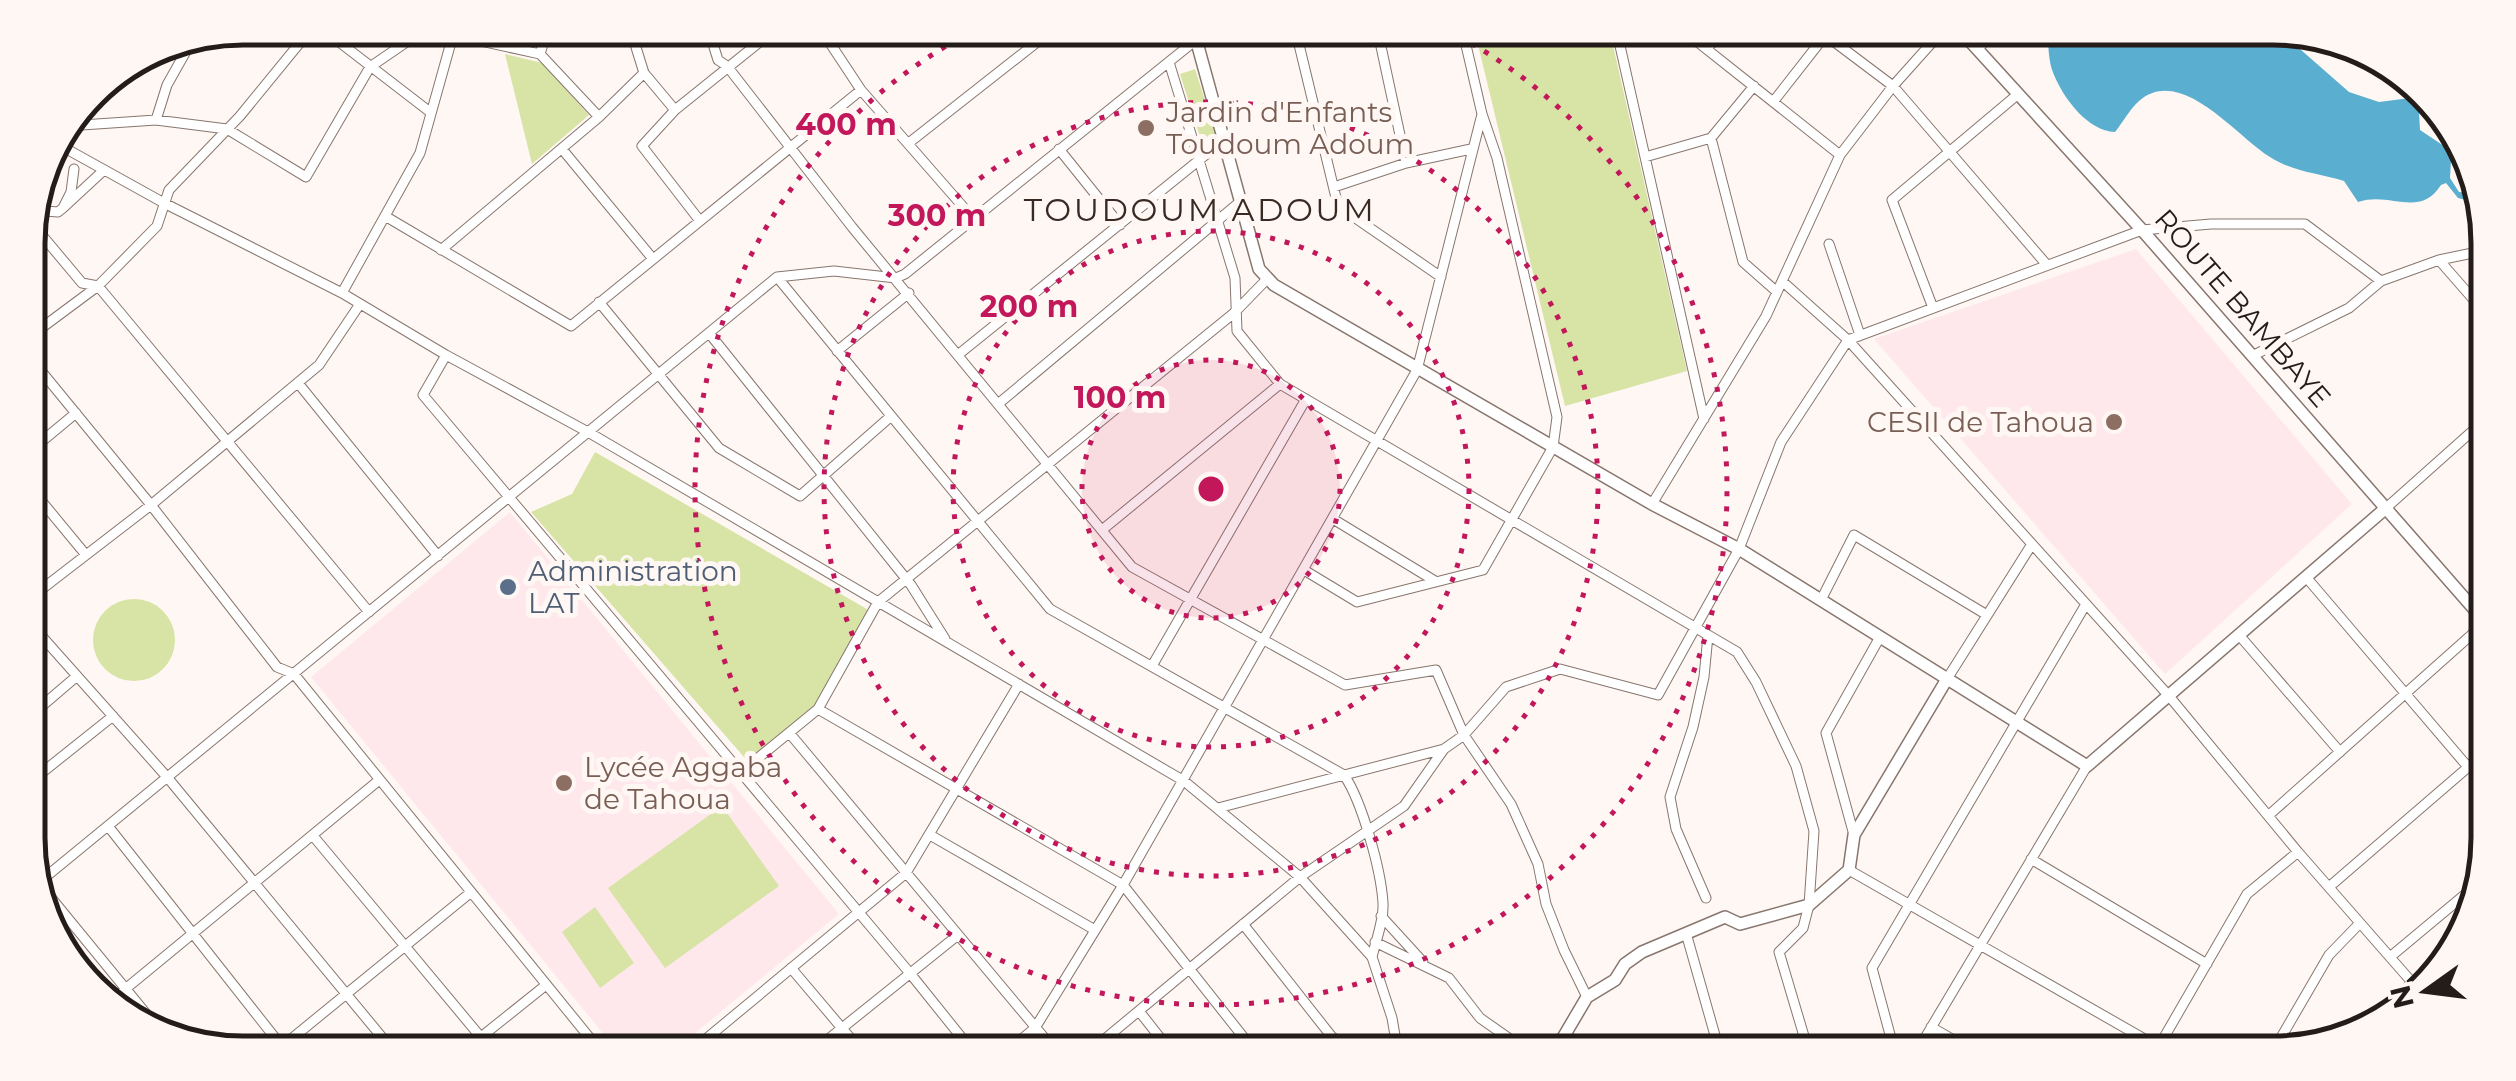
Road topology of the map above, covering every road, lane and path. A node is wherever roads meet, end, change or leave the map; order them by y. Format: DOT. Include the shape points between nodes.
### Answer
graph roads {
  1 [pos="298,45"];
  2 [pos="342,45"];
  3 [pos="401,45"];
  4 [pos="450,45"];
  5 [pos="506,45"];
  6 [pos="543,45"];
  7 [pos="635,45"];
  8 [pos="713,45"];
  9 [pos="755,45"];
  10 [pos="831,45"];
  11 [pos="1033,45"];
  12 [pos="1184,45"];
  13 [pos="1197,45"];
  14 [pos="1299,45"];
  15 [pos="1381,45"];
  16 [pos="1466,45"];
  17 [pos="1620,45"];
  18 [pos="1703,45"];
  19 [pos="1711,45"];
  20 [pos="1817,45"];
  21 [pos="1844,45"];
  22 [pos="1929,45"];
  23 [pos="1974,45"];
  24 [pos="1977,45"];
  25 [pos="1981,45"];
  26 [pos="1708,49"];
  27 [pos="1978,49"];
  28 [pos="540,54"];
  29 [pos="184,55"];
  30 [pos="1169,62"];
  31 [pos="727,66"];
  32 [pos="370,67"];
  33 [pos="644,73"];
  34 [pos="1754,86"];
  35 [pos="1892,86"];
  36 [pos="860,90"];
  37 [pos="2018,94"];
  38 [pos="1774,102"];
  39 [pos="674,110"];
  40 [pos="430,112"];
  41 [pos="1482,114"];
  42 [pos="599,117"];
  43 [pos="156,120"];
  44 [pos="85,125"];
  45 [pos="227,129"];
  46 [pos="1711,138"];
  47 [pos="1224,140"];
  48 [pos="910,142"];
  49 [pos="789,148"];
  50 [pos="562,149"];
  51 [pos="1059,149"];
  52 [pos="68,150"];
  53 [pos="1471,150"];
  54 [pos="1949,153"];
  55 [pos="1840,155"];
  56 [pos="1645,157"];
  57 [pos="1199,161"];
  58 [pos="1406,163"];
  59 [pos="74,168"];
  60 [pos="104,170"];
  61 [pos="1334,186"];
  62 [pos="1241,201"];
  63 [pos="164,203"];
  64 [pos="63,208"];
  65 [pos="48,211"];
  66 [pos="385,216"];
  67 [pos="972,218"];
  68 [pos="700,221"];
  69 [pos="1218,221"];
  70 [pos="1120,225"];
  71 [pos="2142,230"];
  72 [pos="45,238"];
  73 [pos="1828,244"];
  74 [pos="441,250"];
  75 [pos="2471,253"];
  76 [pos="653,259"];
  77 [pos="2439,260"];
  78 [pos="2047,265"];
  79 [pos="778,277"];
  80 [pos="896,278"];
  81 [pos="1268,278"];
  82 [pos="1440,278"];
  83 [pos="1782,280"];
  84 [pos="2381,281"];
  85 [pos="98,286"];
  86 [pos="1777,292"];
  87 [pos="342,293"];
  88 [pos="909,293"];
  89 [pos="2471,297"];
  90 [pos="599,302"];
  91 [pos="360,304"];
  92 [pos="1933,308"];
  93 [pos="1234,312"];
  94 [pos="45,325"];
  95 [pos="709,333"];
  96 [pos="1860,335"];
  97 [pos="1848,340"];
  98 [pos="837,350"];
  99 [pos="959,354"];
  100 [pos="446,355"];
  101 [pos="2252,356"];
  102 [pos="1417,370"];
  103 [pos="658,375"];
  104 [pos="45,376"];
  105 [pos="298,383"];
  106 [pos="1280,384"];
  107 [pos="1306,399"];
  108 [pos="998,404"];
  109 [pos="76,413"];
  110 [pos="890,417"];
  111 [pos="1704,419"];
  112 [pos="588,432"];
  113 [pos="2471,432"];
  114 [pos="45,438"];
  115 [pos="1377,441"];
  116 [pos="227,443"];
  117 [pos="1552,447"];
  118 [pos="1046,464"];
  119 [pos="821,476"];
  120 [pos="510,496"];
  121 [pos="1652,504"];
  122 [pos="151,505"];
  123 [pos="45,506"];
  124 [pos="2386,508"];
  125 [pos="1511,518"];
  126 [pos="1333,519"];
  127 [pos="976,520"];
  128 [pos="1102,530"];
  129 [pos="2032,544"];
  130 [pos="1739,549"];
  131 [pos="86,555"];
  132 [pos="438,556"];
  133 [pos="1304,570"];
  134 [pos="2306,577"];
  135 [pos="906,579"];
  136 [pos="1436,582"];
  137 [pos="45,587"];
  138 [pos="1192,599"];
  139 [pos="1822,600"];
  140 [pos="878,602"];
  141 [pos="2086,604"];
  142 [pos="2471,604"];
  143 [pos="369,612"];
  144 [pos="1987,615"];
  145 [pos="1696,629"];
  146 [pos="1708,634"];
  147 [pos="2239,635"];
  148 [pos="1880,636"];
  149 [pos="2471,636"];
  150 [pos="45,640"];
  151 [pos="1264,640"];
  152 [pos="946,641"];
  153 [pos="1152,666"];
  154 [pos="294,674"];
  155 [pos="77,676"];
  156 [pos="1947,678"];
  157 [pos="1019,684"];
  158 [pos="2405,694"];
  159 [pos="2168,696"];
  160 [pos="45,703"];
  161 [pos="1226,706"];
  162 [pos="818,709"];
  163 [pos="113,716"];
  164 [pos="2018,722"];
  165 [pos="1464,734"];
  166 [pos="790,735"];
  167 [pos="1444,749"];
  168 [pos="2340,752"];
  169 [pos="2471,765"];
  170 [pos="2088,766"];
  171 [pos="2468,768"];
  172 [pos="45,770"];
  173 [pos="741,772"];
  174 [pos="1344,775"];
  175 [pos="167,778"];
  176 [pos="378,781"];
  177 [pos="1184,781"];
  178 [pos="956,789"];
  179 [pos="1218,808"];
  180 [pos="2269,815"];
  181 [pos="108,826"];
  182 [pos="1367,831"];
  183 [pos="930,835"];
  184 [pos="1854,835"];
  185 [pos="314,837"];
  186 [pos="2298,852"];
  187 [pos="2031,859"];
  188 [pos="1849,870"];
  189 [pos="906,872"];
  190 [pos="49,874"];
  191 [pos="1300,877"];
  192 [pos="255,883"];
  193 [pos="1123,885"];
  194 [pos="2329,888"];
  195 [pos="470,893"];
  196 [pos="1706,898"];
  197 [pos="2461,898"];
  198 [pos="1911,904"];
  199 [pos="1809,905"];
  200 [pos="58,907"];
  201 [pos="860,912"];
  202 [pos="1381,916"];
  203 [pos="1242,924"];
  204 [pos="2360,924"];
  205 [pos="1095,930"];
  206 [pos="1686,932"];
  207 [pos="191,933"];
  208 [pos="958,934"];
  209 [pos="2409,941"];
  210 [pos="1376,942"];
  211 [pos="2376,942"];
  212 [pos="1982,945"];
  213 [pos="405,946"];
  214 [pos="1372,957"];
  215 [pos="2207,964"];
  216 [pos="791,968"];
  217 [pos="1189,968"];
  218 [pos="1428,968"];
  219 [pos="910,972"];
  220 [pos="546,986"];
  221 [pos="125,990"];
  222 [pos="121,993"];
  223 [pos="346,994"];
  224 [pos="1587,997"];
  225 [pos="138,1005"];
  226 [pos="1139,1011"];
  227 [pos="1931,1027"];
  228 [pos="842,1028"];
  229 [pos="1035,1028"];
  230 [pos="270,1036"];
  231 [pos="298,1036"];
  232 [pos="381,1036"];
  233 [pos="479,1036"];
  234 [pos="484,1036"];
  235 [pos="587,1036"];
  236 [pos="710,1036"];
  237 [pos="832,1036"];
  238 [pos="849,1036"];
  239 [pos="961,1036"];
  240 [pos="1025,1036"];
  241 [pos="1042,1036"];
  242 [pos="1109,1036"];
  243 [pos="1159,1036"];
  244 [pos="1243,1036"];
  245 [pos="1330,1036"];
  246 [pos="1395,1036"];
  247 [pos="1506,1036"];
  248 [pos="1564,1036"];
  249 [pos="1715,1036"];
  250 [pos="1804,1036"];
  251 [pos="1890,1036"];
  252 [pos="1926,1036"];
  253 [pos="1947,1036"];
  254 [pos="2134,1036"];
  255 [pos="2165,1036"];
  256 [pos="2282,1036"];
  1 -- 45 [label="street"];
  2 -- 32 [label="street"];
  3 -- 32 [label="street"];
  4 -- 40 [label="street"];
  5 -- 28 [label="street"];
  6 -- 28 [label="street"];
  7 -- 33 [label="street"];
  8 -- 31 [label="street"];
  9 -- 31 [label="street"];
  10 -- 36 [label="street"];
  11 -- 48 [label="street"];
  12 -- 30 [label="street"];
  13 -- 47 [label="street"];
  14 -- 61 [label="street"];
  15 -- 58 [label="street"];
  16 -- 41 [label="street"];
  17 -- 56 [label="street"];
  18 -- 26 [label="street"];
  19 -- 26 [label="street"];
  20 -- 38 [label="street"];
  21 -- 35 [label="street"];
  22 -- 35 [label="street"];
  23 -- 27 [label="street, ROUTE BAMBAYE"];
  24 -- 27 [label="street"];
  25 -- 27 [label="street"];
  26 -- 34 [label="street"];
  27 -- 37 [label="street, ROUTE BAMBAYE"];
  28 -- 42 [label="street"];
  29 -- 43 [label="street"];
  30 -- 51 [label="street"];
  30 -- 57 [label="street"];
  31 -- 39 [label="street"];
  31 -- 49 [label="street"];
  32 -- 40 [label="street"];
  32 -- 45 [label="street" via="306,177"];
  33 -- 39 [label="street"];
  33 -- 42 [label="street"];
  34 -- 38 [label="street"];
  34 -- 46 [label="street"];
  35 -- 54 [label="street"];
  35 -- 55 [label="street"];
  36 -- 48 [label="street"];
  36 -- 49 [label="street"];
  37 -- 54 [label="street"];
  37 -- 71 [label="street, ROUTE BAMBAYE"];
  38 -- 55 [label="street"];
  39 -- 68 [label="street" via="642,146"];
  40 -- 66 [label="street" via="420,153"];
  41 -- 53 [label="street"];
  41 -- 117 [label="street" via="1557,417"];
  42 -- 50 [label="street"];
  43 -- 44 [label="street"];
  43 -- 45 [label="street"];
  45 -- 63 [label="street"];
  46 -- 56 [label="street"];
  46 -- 86 [label="street" via="1744,262"];
  47 -- 57 [label="street"];
  47 -- 62 [label="street"];
  48 -- 67 [label="street"];
  49 -- 68 [label="street"];
  49 -- 80 [label="street"];
  50 -- 74 [label="street"];
  50 -- 76 [label="street"];
  51 -- 67 [label="street"];
  51 -- 70 [label="street"];
  52 -- 60 [label="street"];
  53 -- 58 [label="street"];
  53 -- 82 [label="street"];
  54 -- 78 [label="street"];
  54 -- 92 [label="street" via="1892,200"];
  55 -- 83 [label="street"];
  56 -- 111 [label="street"];
  57 -- 69 [label="street"];
  57 -- 70 [label="street"];
  58 -- 61 [label="street"];
  59 -- 64 [label="street"];
  60 -- 63 [label="street"];
  60 -- 64 [label="street"];
  61 -- 82 [label="street" via="1338,206"];
  62 -- 69 [label="street"];
  62 -- 81 [label="street" via="1259,269"];
  63 -- 85 [label="street" via="157,226"];
  63 -- 87 [label="street"];
  64 -- 65 [label="street"];
  66 -- 74 [label="street"];
  66 -- 87 [label="street"];
  67 -- 80 [label="street"];
  68 -- 76 [label="street"];
  69 -- 93 [label="street" via="1234,278"];
  69 -- 108 [label="street"];
  70 -- 99 [label="street"];
  71 -- 78 [label="street"];
  71 -- 84 [label="street" via="2305,224"];
  71 -- 101 [label="street, ROUTE BAMBAYE"];
  72 -- 85 [label="street" via="82,282"];
  73 -- 96 [label="street"];
  74 -- 90 [label="street" via="571,326"];
  75 -- 77 [label="street"];
  76 -- 90 [label="street"];
  77 -- 84 [label="street"];
  77 -- 89 [label="street"];
  78 -- 92 [label="street"];
  79 -- 80 [label="street" via="834,270"];
  79 -- 95 [label="street"];
  79 -- 98 [label="street"];
  80 -- 88 [label="street"];
  81 -- 93 [label="street"];
  81 -- 102 [label="street"];
  82 -- 102 [label="street"];
  83 -- 86 [label="street"];
  83 -- 97 [label="street"];
  84 -- 101 [label="street" via="2349,308"];
  85 -- 94 [label="street"];
  85 -- 116 [label="street"];
  86 -- 111 [label="street"];
  87 -- 91 [label="street"];
  88 -- 98 [label="street"];
  88 -- 99 [label="street"];
  90 -- 103 [label="street"];
  91 -- 100 [label="street"];
  91 -- 105 [label="street" via="319,366"];
  92 -- 96 [label="street"];
  93 -- 106 [label="street" via="1237,332"];
  93 -- 118 [label="street"];
  95 -- 103 [label="street"];
  95 -- 119 [label="street"];
  96 -- 97 [label="street"];
  97 -- 129 [label="street"];
  97 -- 130 [label="street" via="1781,442"];
  98 -- 110 [label="street"];
  99 -- 108 [label="street"];
  100 -- 112 [label="street"];
  100 -- 120 [label="street" via="422,395"];
  101 -- 124 [label="street, ROUTE BAMBAYE"];
  102 -- 115 [label="street"];
  102 -- 117 [label="street"];
  103 -- 112 [label="street"];
  103 -- 119 [label="street" via="719,448 800,496"];
  104 -- 109 [label="street"];
  105 -- 116 [label="street"];
  105 -- 132 [label="street"];
  106 -- 107 [label="street"];
  106 -- 128 [label="street"];
  107 -- 115 [label="street"];
  107 -- 138 [label="street"];
  108 -- 118 [label="street"];
  109 -- 114 [label="street"];
  109 -- 122 [label="street"];
  110 -- 119 [label="street"];
  110 -- 127 [label="street"];
  111 -- 121 [label="street"];
  112 -- 120 [label="street"];
  112 -- 140 [label="street"];
  113 -- 124 [label="street"];
  115 -- 125 [label="street"];
  115 -- 126 [label="street"];
  116 -- 122 [label="street"];
  116 -- 143 [label="street"];
  117 -- 121 [label="street"];
  117 -- 125 [label="street"];
  118 -- 127 [label="street"];
  118 -- 128 [label="street"];
  119 -- 135 [label="street"];
  120 -- 132 [label="street"];
  120 -- 173 [label="street"];
  121 -- 130 [label="street"];
  122 -- 131 [label="street"];
  122 -- 154 [label="street" via="276,668"];
  123 -- 131 [label="street"];
  124 -- 134 [label="street"];
  124 -- 142 [label="street, ROUTE BAMBAYE"];
  125 -- 136 [label="street" via="1483,570"];
  125 -- 145 [label="street"];
  126 -- 133 [label="street"];
  126 -- 136 [label="street"];
  127 -- 135 [label="street"];
  127 -- 153 [label="street" via="1050,609"];
  128 -- 138 [label="street" via="1132,567"];
  129 -- 141 [label="street"];
  129 -- 144 [label="street"];
  130 -- 139 [label="street"];
  130 -- 145 [label="street"];
  131 -- 137 [label="street"];
  132 -- 143 [label="street"];
  133 -- 136 [label="street" via="1357,602"];
  133 -- 151 [label="street"];
  134 -- 147 [label="street"];
  134 -- 158 [label="street"];
  135 -- 140 [label="street"];
  135 -- 152 [label="street"];
  138 -- 151 [label="street"];
  138 -- 153 [label="street"];
  139 -- 144 [label="street" via="1854,535"];
  139 -- 148 [label="street"];
  140 -- 152 [label="street"];
  140 -- 162 [label="street"];
  141 -- 159 [label="street"];
  141 -- 164 [label="street"];
  143 -- 154 [label="street"];
  144 -- 156 [label="street"];
  145 -- 146 [label="street"];
  145 -- 165 [label="street" via="1658,695 1560,668 1506,687"];
  146 -- 196 [label="street" via="1694,727 1670,797 1676,829"];
  146 -- 199 [label="street" via="1737,652 1796,766 1814,831"];
  147 -- 159 [label="street"];
  147 -- 168 [label="street"];
  148 -- 156 [label="street"];
  148 -- 184 [label="street" via="1826,733"];
  149 -- 158 [label="street"];
  150 -- 155 [label="street"];
  151 -- 161 [label="street"];
  151 -- 165 [label="street" via="1344,685 1436,670"];
  152 -- 157 [label="street"];
  153 -- 161 [label="street"];
  154 -- 175 [label="street"];
  154 -- 176 [label="street"];
  155 -- 160 [label="street"];
  155 -- 163 [label="street"];
  156 -- 164 [label="street"];
  156 -- 184 [label="street"];
  157 -- 177 [label="street"];
  157 -- 178 [label="street"];
  158 -- 168 [label="street"];
  158 -- 171 [label="street"];
  159 -- 170 [label="street"];
  159 -- 180 [label="street"];
  161 -- 174 [label="street"];
  161 -- 177 [label="street"];
  162 -- 166 [label="street"];
  162 -- 178 [label="street"];
  163 -- 172 [label="street"];
  163 -- 175 [label="street"];
  164 -- 170 [label="street"];
  164 -- 198 [label="street"];
  165 -- 167 [label="street"];
  165 -- 224 [label="street" via="1511,804"];
  166 -- 173 [label="street"];
  166 -- 189 [label="street"];
  167 -- 174 [label="street"];
  167 -- 182 [label="street" via="1404,806"];
  168 -- 180 [label="street"];
  169 -- 171 [label="street"];
  170 -- 187 [label="street"];
  171 -- 194 [label="street"];
  173 -- 201 [label="street"];
  174 -- 179 [label="street"];
  174 -- 182 [label="street"];
  175 -- 181 [label="street"];
  175 -- 192 [label="street"];
  176 -- 185 [label="street"];
  176 -- 195 [label="street"];
  177 -- 179 [label="street"];
  177 -- 193 [label="street"];
  178 -- 183 [label="street"];
  178 -- 193 [label="street"];
  179 -- 191 [label="street"];
  180 -- 186 [label="street"];
  181 -- 190 [label="street"];
  181 -- 207 [label="street"];
  182 -- 191 [label="street"];
  182 -- 202 [label="street"];
  183 -- 189 [label="street"];
  183 -- 205 [label="street"];
  184 -- 188 [label="street"];
  185 -- 192 [label="street"];
  185 -- 213 [label="street"];
  186 -- 194 [label="street"];
  186 -- 215 [label="street" via="2247,894"];
  187 -- 212 [label="street"];
  187 -- 215 [label="street"];
  188 -- 198 [label="street"];
  188 -- 199 [label="street"];
  189 -- 201 [label="street"];
  189 -- 208 [label="street"];
  191 -- 203 [label="street"];
  191 -- 214 [label="street"];
  192 -- 207 [label="street"];
  192 -- 223 [label="street"];
  193 -- 205 [label="street"];
  193 -- 217 [label="street"];
  194 -- 204 [label="street"];
  195 -- 213 [label="street"];
  195 -- 220 [label="street"];
  197 -- 209 [label="street"];
  198 -- 212 [label="street"];
  198 -- 251 [label="street" via="1872,968"];
  199 -- 206 [label="street" via="1740,924 1725,918"];
  199 -- 250 [label="street" via="1803,928 1779,952"];
  200 -- 221 [label="street"];
  201 -- 216 [label="street"];
  201 -- 219 [label="street"];
  202 -- 210 [label="street"];
  202 -- 218 [label="street"];
  203 -- 217 [label="street"];
  203 -- 245 [label="street"];
  204 -- 211 [label="street"];
  204 -- 256 [label="street" via="2329,954"];
  205 -- 229 [label="street"];
  206 -- 224 [label="street" via="1642,952"];
  206 -- 249 [label="street"];
  207 -- 221 [label="street"];
  207 -- 230 [label="street"];
  208 -- 219 [label="street"];
  208 -- 229 [label="street"];
  210 -- 214 [label="street"];
  210 -- 218 [label="street"];
  212 -- 227 [label="street"];
  212 -- 254 [label="street"];
  213 -- 223 [label="street"];
  213 -- 233 [label="street"];
  214 -- 246 [label="street"];
  215 -- 255 [label="street"];
  216 -- 228 [label="street"];
  216 -- 236 [label="street"];
  217 -- 226 [label="street"];
  217 -- 244 [label="street"];
  218 -- 247 [label="street" via="1448,978 1480,1018"];
  219 -- 228 [label="street"];
  219 -- 239 [label="street"];
  220 -- 234 [label="street"];
  220 -- 235 [label="street"];
  221 -- 222 [label="street"];
  221 -- 225 [label="street"];
  223 -- 231 [label="street"];
  223 -- 232 [label="street"];
  224 -- 248 [label="street"];
  226 -- 242 [label="street"];
  226 -- 243 [label="street"];
  227 -- 252 [label="street"];
  227 -- 253 [label="street"];
  228 -- 237 [label="street"];
  228 -- 238 [label="street"];
  229 -- 240 [label="street"];
  229 -- 241 [label="street"];
}
